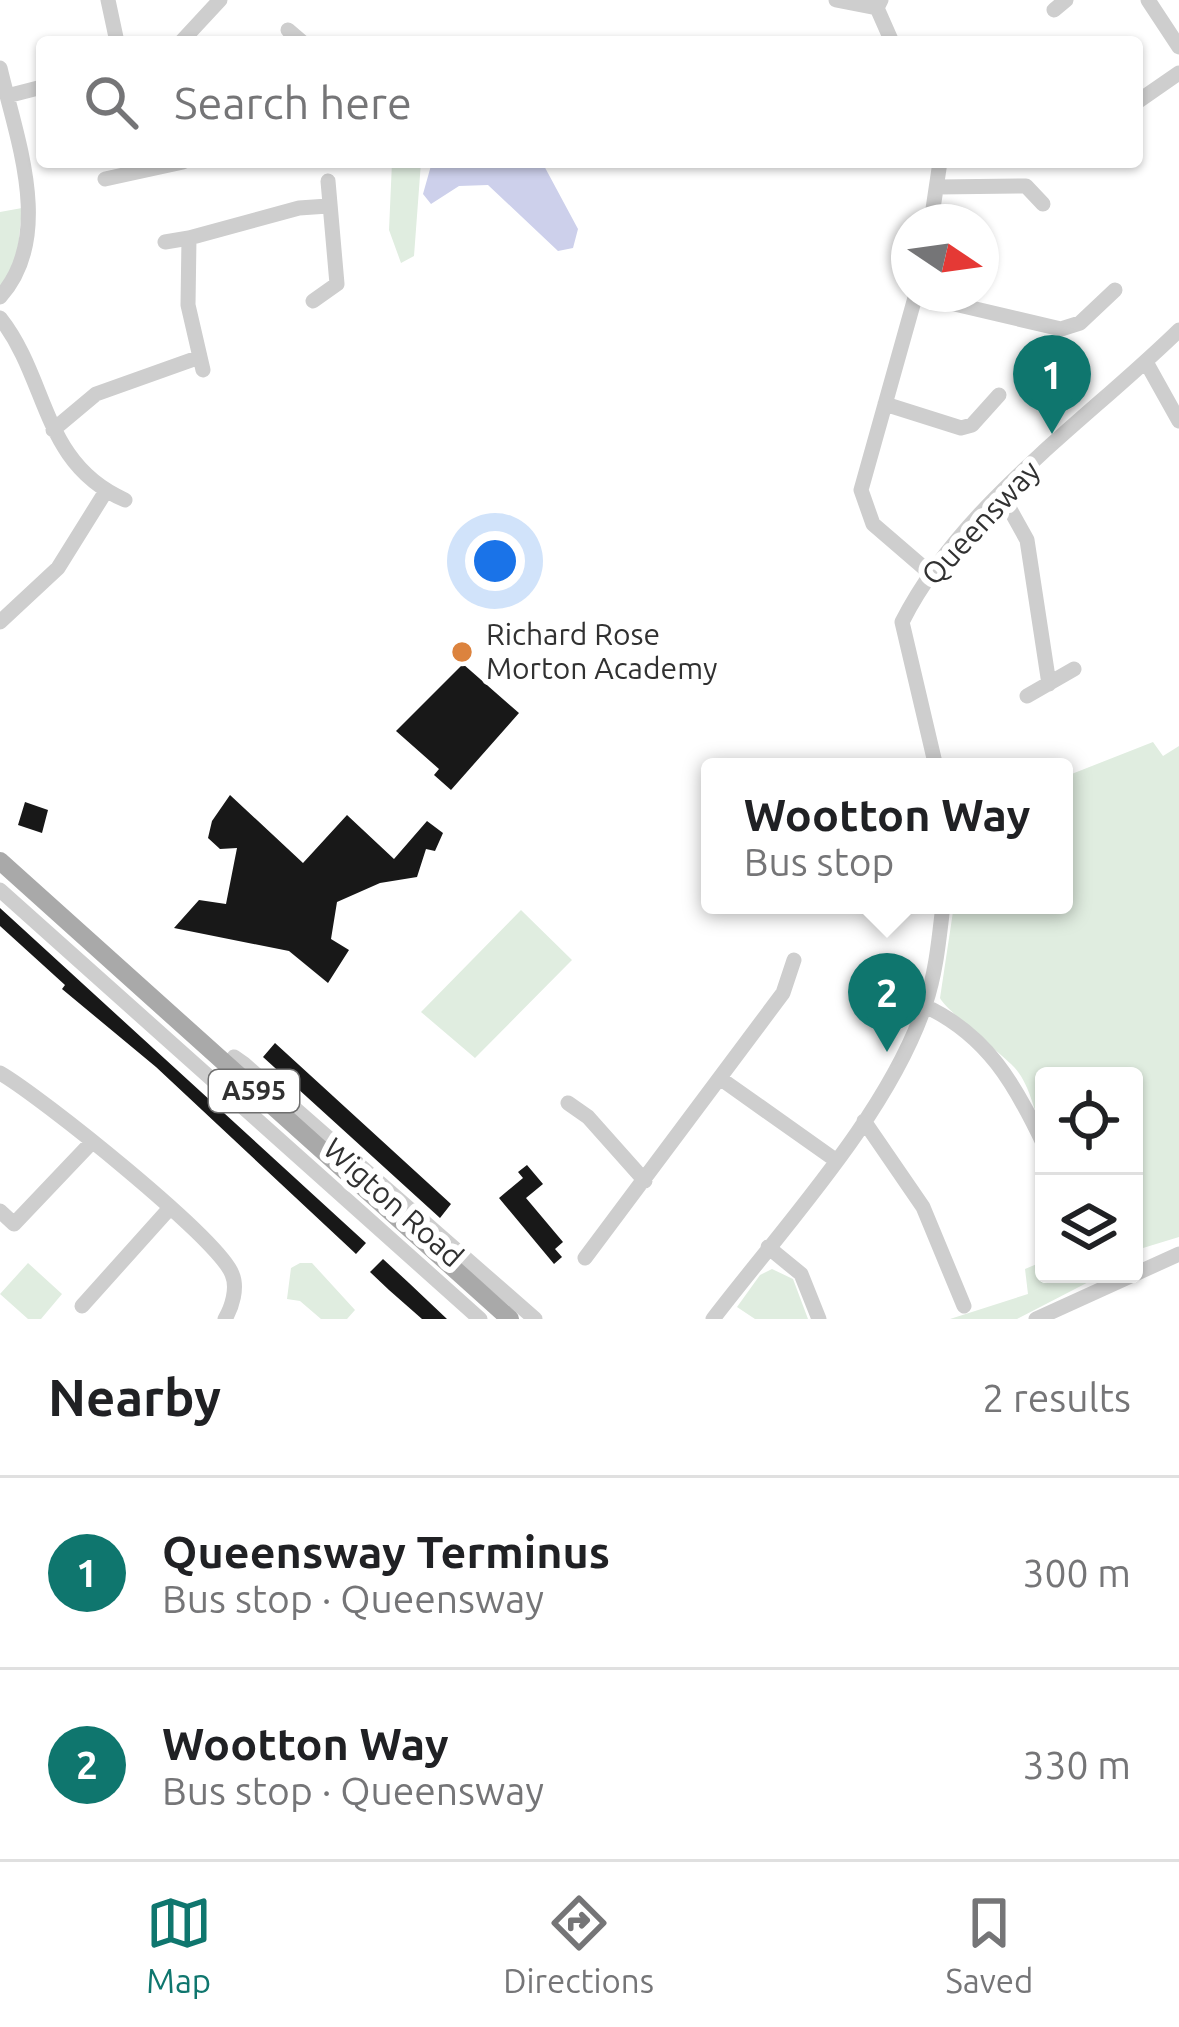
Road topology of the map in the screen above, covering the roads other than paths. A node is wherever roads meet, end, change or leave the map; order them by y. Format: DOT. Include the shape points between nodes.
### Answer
graph roads {
  1 [pos="108,0"];
  2 [pos="220,0"];
  3 [pos="836,0"];
  4 [pos="1148,0"];
  5 [pos="879,4"];
  6 [pos="288,30"];
  7 [pos="117,36"];
  8 [pos="187,36"];
  9 [pos="295,36"];
  10 [pos="890,36"];
  11 [pos="1179,47"];
  12 [pos="0,68"];
  13 [pos="1179,73"];
  14 [pos="36,89"];
  15 [pos="7,96"];
  16 [pos="1143,98"];
  17 [pos="141,168"];
  18 [pos="940,168"];
  19 [pos="105,179"];
  20 [pos="328,181"];
  21 [pos="938,187"];
  22 [pos="935,204"];
  23 [pos="1043,204"];
  24 [pos="328,206"];
  25 [pos="189,238"];
  26 [pos="165,242"];
  27 [pos="1115,290"];
  28 [pos="0,297"];
  29 [pos="313,302"];
  30 [pos="911,312"];
  31 [pos="992,312"];
  32 [pos="0,318"];
  33 [pos="1179,330"];
  34 [pos="1146,362"];
  35 [pos="999,395"];
  36 [pos="886,404"];
  37 [pos="1179,421"];
  38 [pos="53,430"];
  39 [pos="106,491"];
  40 [pos="1002,495"];
  41 [pos="124,500"];
  42 [pos="931,574"];
  43 [pos="0,622"];
  44 [pos="1074,669"];
  45 [pos="1049,683"];
  46 [pos="1027,696"];
  47 [pos="934,758"];
  48 [pos="0,861"];
  49 [pos="0,890"];
  50 [pos="941,914"];
  51 [pos="794,960"];
  52 [pos="925,1006"];
  53 [pos="226,1066"];
  54 [pos="0,1073"];
  55 [pos="721,1078"];
  56 [pos="568,1103"];
  57 [pos="864,1121"];
  58 [pos="1035,1128"];
  59 [pos="92,1142"];
  60 [pos="834,1159"];
  61 [pos="645,1181"];
  62 [pos="169,1209"];
  63 [pos="0,1211"];
  64 [pos="768,1247"];
  65 [pos="1179,1254"];
  66 [pos="585,1258"];
  67 [pos="82,1306"];
  68 [pos="964,1306"];
  69 [pos="225,1319"];
  70 [pos="480,1319"];
  71 [pos="510,1319"];
  72 [pos="535,1319"];
  73 [pos="713,1319"];
  74 [pos="819,1319"];
  75 [pos="1036,1319"];
  1 -- 7 [label="street"];
  2 -- 8 [label="street"];
  3 -- 5 [label="street"];
  4 -- 11 [label="street"];
  5 -- 10 [label="street"];
  6 -- 9 [label="street"];
  12 -- 15 [label="street"];
  13 -- 16 [label="street"];
  14 -- 15 [label="street"];
  15 -- 28 [label="street" via="26,172 28,220 20,260"];
  17 -- 19 [label="street"];
  18 -- 21 [label="street"];
  20 -- 24 [label="street"];
  21 -- 22 [label="street"];
  21 -- 23 [label="street" via="1026,186"];
  24 -- 25 [label="street"];
  24 -- 29 [label="street" via="337,284"];
  25 -- 26 [label="street"];
  25 -- 38 [label="street" via="188,305 200,364 96,394"];
  27 -- 31 [label="street" via="1080,322 1060,328"];
  30 -- 36 [label="street"];
  32 -- 38 [label="street" via="31,368"];
  33 -- 34 [label="street, Queensway"];
  34 -- 37 [label="street"];
  34 -- 40 [label="street, Queensway"];
  35 -- 36 [label="street" via="961,428"];
  36 -- 42 [label="street" via="861,490 874,524"];
  38 -- 39 [label="street" via="78,468"];
  39 -- 41 [label="street"];
  39 -- 43 [label="street" via="58,568"];
  40 -- 42 [label="street, Queensway"];
  40 -- 45 [label="street" via="1027,540"];
  42 -- 47 [label="street, Queensway" via="902,622"];
  44 -- 45 [label="street"];
  45 -- 46 [label="street"];
  48 -- 53 [label="main road, Wigton Road / A595"];
  49 -- 70 [label="street, Wigton Road"];
  50 -- 52 [label="street"];
  51 -- 55 [label="street" via="783,993"];
  52 -- 57 [label="street"];
  52 -- 58 [label="street" via="980,1040"];
  53 -- 71 [label="main road, Wigton Road / A595"];
  53 -- 72 [label="street, Wigton Road" via="234,1057 280,1094"];
  54 -- 59 [label="street" via="41,1096"];
  55 -- 60 [label="street"];
  55 -- 61 [label="street"];
  56 -- 61 [label="street"];
  57 -- 60 [label="street"];
  57 -- 68 [label="street" via="923,1207"];
  59 -- 62 [label="street"];
  59 -- 63 [label="street" via="14,1224"];
  60 -- 64 [label="street"];
  61 -- 66 [label="street"];
  62 -- 67 [label="street"];
  62 -- 69 [label="street" via="232,1274"];
  64 -- 73 [label="street"];
  64 -- 74 [label="street" via="801,1274"];
  65 -- 75 [label="street"];
}
